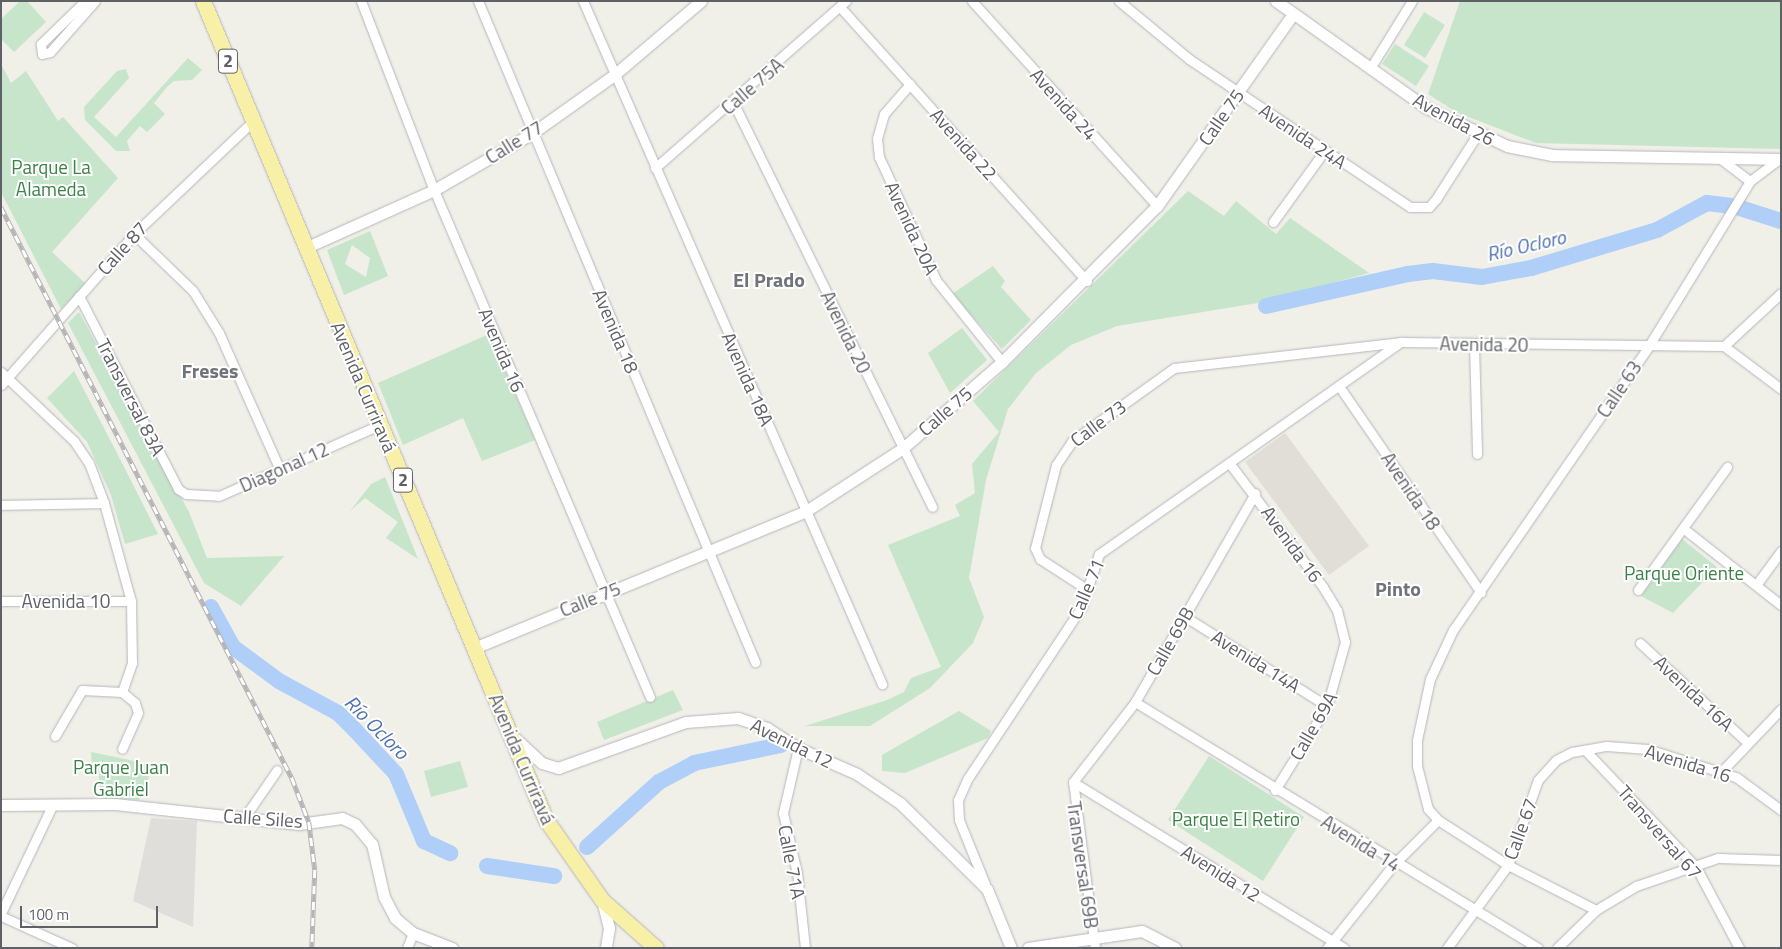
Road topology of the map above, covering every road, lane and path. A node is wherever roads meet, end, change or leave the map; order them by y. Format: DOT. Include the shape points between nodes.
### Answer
graph roads {
  1 [pos="85,1"];
  2 [pos="95,1"];
  3 [pos="203,1"];
  4 [pos="361,1"];
  5 [pos="478,1"];
  6 [pos="582,1"];
  7 [pos="700,1"];
  8 [pos="972,1"];
  9 [pos="1119,1"];
  10 [pos="1276,1"];
  11 [pos="1412,1"];
  12 [pos="843,4"];
  13 [pos="77,14"];
  14 [pos="1293,14"];
  15 [pos="1371,67"];
  16 [pos="614,75"];
  17 [pos="910,84"];
  18 [pos="1238,93"];
  19 [pos="734,104"];
  20 [pos="253,121"];
  21 [pos="531,134"];
  22 [pos="1477,135"];
  23 [pos="1325,150"];
  24 [pos="1716,155"];
  25 [pos="1780,159"];
  26 [pos="655,168"];
  27 [pos="1750,181"];
  28 [pos="434,190"];
  29 [pos="1157,206"];
  30 [pos="1273,222"];
  31 [pos="134,234"];
  32 [pos="306,248"];
  33 [pos="1087,281"];
  34 [pos="1781,293"];
  35 [pos="79,296"];
  36 [pos="1402,342"];
  37 [pos="1474,344"];
  38 [pos="1724,346"];
  39 [pos="1648,347"];
  40 [pos="1002,362"];
  41 [pos="1174,368"];
  42 [pos="3,378"];
  43 [pos="1341,388"];
  44 [pos="1781,389"];
  45 [pos="379,424"];
  46 [pos="903,448"];
  47 [pos="1477,454"];
  48 [pos="1230,464"];
  49 [pos="1727,467"];
  50 [pos="280,470"];
  51 [pos="1255,493"];
  52 [pos="186,494"];
  53 [pos="104,503"];
  54 [pos="1,505"];
  55 [pos="932,506"];
  56 [pos="806,511"];
  57 [pos="1684,529"];
  58 [pos="1781,551"];
  59 [pos="708,552"];
  60 [pos="1756,585"];
  61 [pos="1088,590"];
  62 [pos="1638,590"];
  63 [pos="606,593"];
  64 [pos="1481,593"];
  65 [pos="1,601"];
  66 [pos="131,601"];
  67 [pos="1781,605"];
  68 [pos="1184,616"];
  69 [pos="1343,630"];
  70 [pos="1640,643"];
  71 [pos="474,648"];
  72 [pos="755,662"];
  73 [pos="882,684"];
  74 [pos="122,692"];
  75 [pos="650,697"];
  76 [pos="1135,702"];
  77 [pos="1327,706"];
  78 [pos="1781,709"];
  79 [pos="512,734"];
  80 [pos="55,736"];
  81 [pos="1747,742"];
  82 [pos="798,748"];
  83 [pos="122,749"];
  84 [pos="1585,750"];
  85 [pos="277,770"];
  86 [pos="1721,772"];
  87 [pos="1074,782"];
  88 [pos="1276,790"];
  89 [pos="53,804"];
  90 [pos="1,805"];
  91 [pos="1781,810"];
  92 [pos="244,818"];
  93 [pos="1438,820"];
  94 [pos="1781,860"];
  95 [pos="1394,864"];
  96 [pos="1508,865"];
  97 [pos="1696,867"];
  98 [pos="987,889"];
  99 [pos="602,900"];
  100 [pos="1596,910"];
  101 [pos="1474,912"];
  102 [pos="1,914"];
  103 [pos="413,933"];
  104 [pos="1094,942"];
  105 [pos="1330,945"];
  106 [pos="72,948"];
  107 [pos="407,948"];
  108 [pos="452,948"];
  109 [pos="606,948"];
  110 [pos="656,948"];
  111 [pos="805,948"];
  112 [pos="1012,948"];
  113 [pos="1028,948"];
  114 [pos="1175,948"];
  115 [pos="1344,948"];
  116 [pos="1447,948"];
  117 [pos="1538,948"];
  118 [pos="1557,948"];
  119 [pos="1739,948"];
  1 -- 13 [label="street"];
  2 -- 13 [label="street"];
  3 -- 20 [label="highway, Avenida Curriravá / 2"];
  4 -- 28 [label="street, Avenida 16"];
  5 -- 21 [label="street, Avenida 18"];
  6 -- 16 [label="street, Avenida 18A"];
  7 -- 16 [label="street, Calle 77"];
  8 -- 29 [label="street, Avenida 24"];
  9 -- 18 [label="street, Avenida 24A"];
  10 -- 14 [label="street, Avenida 26"];
  11 -- 15 [label="street"];
  12 -- 17 [label="street, Avenida 22"];
  12 -- 19 [label="street, Calle 75A"];
  13 -- 13 [label="street" via="41,44 40,52 50,52"];
  14 -- 15 [label="street, Avenida 26"];
  14 -- 18 [label="street, Calle 75"];
  15 -- 22 [label="street, Avenida 26" via="1425,107"];
  16 -- 21 [label="street, Calle 77"];
  16 -- 26 [label="street, Avenida 18A"];
  17 -- 33 [label="street, Avenida 22"];
  17 -- 40 [label="street, Avenida 20A" via="884,114 877,138 879,157 936,280"];
  18 -- 23 [label="street, Avenida 24A"];
  18 -- 29 [label="street, Calle 75"];
  19 -- 26 [label="street, Calle 75A"];
  19 -- 46 [label="street, Avenida 20"];
  20 -- 31 [label="street, Calle 87"];
  20 -- 32 [label="highway, Avenida Curriravá / 2"];
  21 -- 28 [label="street, Calle 77"];
  21 -- 59 [label="street, Avenida 18"];
  22 -- 23 [label="street, Avenida 24A" via="1436,199 1420,209 1402,203"];
  22 -- 24 [label="street, Avenida 26" via="1552,155"];
  23 -- 30 [label="street"];
  24 -- 25 [label="street, Avenida 26"];
  24 -- 27 [label="street"];
  25 -- 27 [label="street, Calle 63"];
  26 -- 56 [label="street, Avenida 18A"];
  27 -- 39 [label="street, Calle 63"];
  28 -- 32 [label="street, Calle 77"];
  28 -- 63 [label="street, Avenida 16"];
  29 -- 33 [label="street, Calle 75"];
  31 -- 35 [label="street, Calle 87"];
  31 -- 50 [label="street" via="193,291 209,316"];
  32 -- 45 [label="highway, Avenida Curriravá / 2"];
  33 -- 40 [label="street, Calle 75"];
  34 -- 38 [label="street"];
  35 -- 42 [label="street, Calle 87"];
  35 -- 52 [label="street, Transversal 83A" via="177,487"];
  36 -- 37 [label="street, Avenida 20"];
  36 -- 41 [label="street, Avenida 20"];
  36 -- 43 [label="street, Calle 71"];
  37 -- 39 [label="street, Avenida 20"];
  37 -- 47 [label="street"];
  38 -- 39 [label="street, Avenida 20"];
  38 -- 44 [label="street"];
  39 -- 64 [label="street, Calle 63"];
  40 -- 46 [label="street, Calle 75"];
  41 -- 61 [label="street, Calle 73" via="1062,451 1036,541 1037,554"];
  42 -- 53 [label="street" via="74,441 89,463"];
  43 -- 48 [label="street, Calle 71"];
  43 -- 64 [label="street, Avenida 18"];
  45 -- 50 [label="street, Diagonal 12"];
  45 -- 71 [label="highway, Avenida Curriravá / 2"];
  46 -- 55 [label="street, Avenida 20"];
  46 -- 56 [label="street, Calle 75"];
  48 -- 51 [label="street, Avenida 16"];
  48 -- 61 [label="street, Calle 71" via="1108,545 1094,562"];
  49 -- 57 [label="street"];
  50 -- 52 [label="street, Diagonal 12" via="218,496"];
  51 -- 68 [label="street, Calle 69B"];
  51 -- 69 [label="street, Avenida 16" via="1323,587"];
  53 -- 54 [label="street"];
  53 -- 66 [label="street"];
  56 -- 59 [label="street, Calle 75"];
  56 -- 73 [label="street, Avenida 18A"];
  57 -- 60 [label="street"];
  57 -- 62 [label="street"];
  58 -- 60 [label="street"];
  59 -- 63 [label="street, Calle 75"];
  59 -- 72 [label="street, Avenida 18"];
  60 -- 67 [label="street"];
  61 -- 98 [label="street, Calle 71" via="1072,625 968,778 958,800 962,830"];
  63 -- 71 [label="street, Calle 75"];
  63 -- 75 [label="street, Avenida 16"];
  64 -- 93 [label="street, Calle 63" via="1438,654 1421,717 1417,766 1428,809"];
  65 -- 66 [label="street, Avenida 10"];
  66 -- 74 [label="street" via="132,663"];
  68 -- 76 [label="street, Calle 69B"];
  68 -- 77 [label="street, Avenida 14A"];
  69 -- 77 [label="street, Calle 69A" via="1343,660"];
  70 -- 81 [label="street, Avenida 16A"];
  71 -- 79 [label="highway, Avenida Curriravá / 2"];
  74 -- 80 [label="street" via="82,690"];
  74 -- 83 [label="street" via="136,703 138,713"];
  76 -- 87 [label="street, Calle 69B"];
  76 -- 88 [label="street, Avenida 14"];
  77 -- 88 [label="street, Calle 69A"];
  78 -- 81 [label="street"];
  79 -- 82 [label="street, Avenida 12" via="542,763 558,768 686,722 708,719 738,718 767,728"];
  79 -- 99 [label="highway, Avenida Curriravá / 2" via="546,820"];
  81 -- 86 [label="street"];
  82 -- 98 [label="street, Avenida 12" via="885,791"];
  82 -- 111 [label="street, Calle 71A" via="783,813 797,873"];
  84 -- 86 [label="street, Avenida 16" via="1629,746"];
  84 -- 96 [label="street, Calle 67" via="1556,760 1542,775"];
  84 -- 97 [label="street, Transversal 67"];
  85 -- 92 [label="street"];
  86 -- 91 [label="street, Avenida 16" via="1736,777"];
  87 -- 104 [label="street, Transversal 69B"];
  87 -- 105 [label="street, Avenida 12"];
  88 -- 95 [label="street, Avenida 14"];
  89 -- 90 [label="street, Calle Siles"];
  89 -- 92 [label="street, Calle Siles" via="115,804"];
  89 -- 102 [label="street"];
  92 -- 103 [label="street, Calle Siles" via="299,824 331,818 355,824 372,844 388,904"];
  93 -- 95 [label="street"];
  93 -- 96 [label="street"];
  94 -- 97 [label="street" via="1727,858"];
  95 -- 101 [label="street, Avenida 14"];
  95 -- 105 [label="street"];
  96 -- 100 [label="street"];
  96 -- 101 [label="street, Calle 67"];
  97 -- 100 [label="street" via="1636,886"];
  97 -- 119 [label="street, Transversal 67"];
  98 -- 112 [label="street, Calle 71"];
  99 -- 109 [label="street" via="609,928"];
  99 -- 110 [label="highway, 2"];
  100 -- 118 [label="street"];
  101 -- 116 [label="street, Calle 67"];
  101 -- 117 [label="street, Avenida 14"];
  102 -- 106 [label="street"];
  103 -- 107 [label="street"];
  103 -- 108 [label="street, Calle Siles"];
  104 -- 113 [label="street"];
  104 -- 114 [label="street" via="1142,931"];
  105 -- 115 [label="street, Avenida 12"];
}
